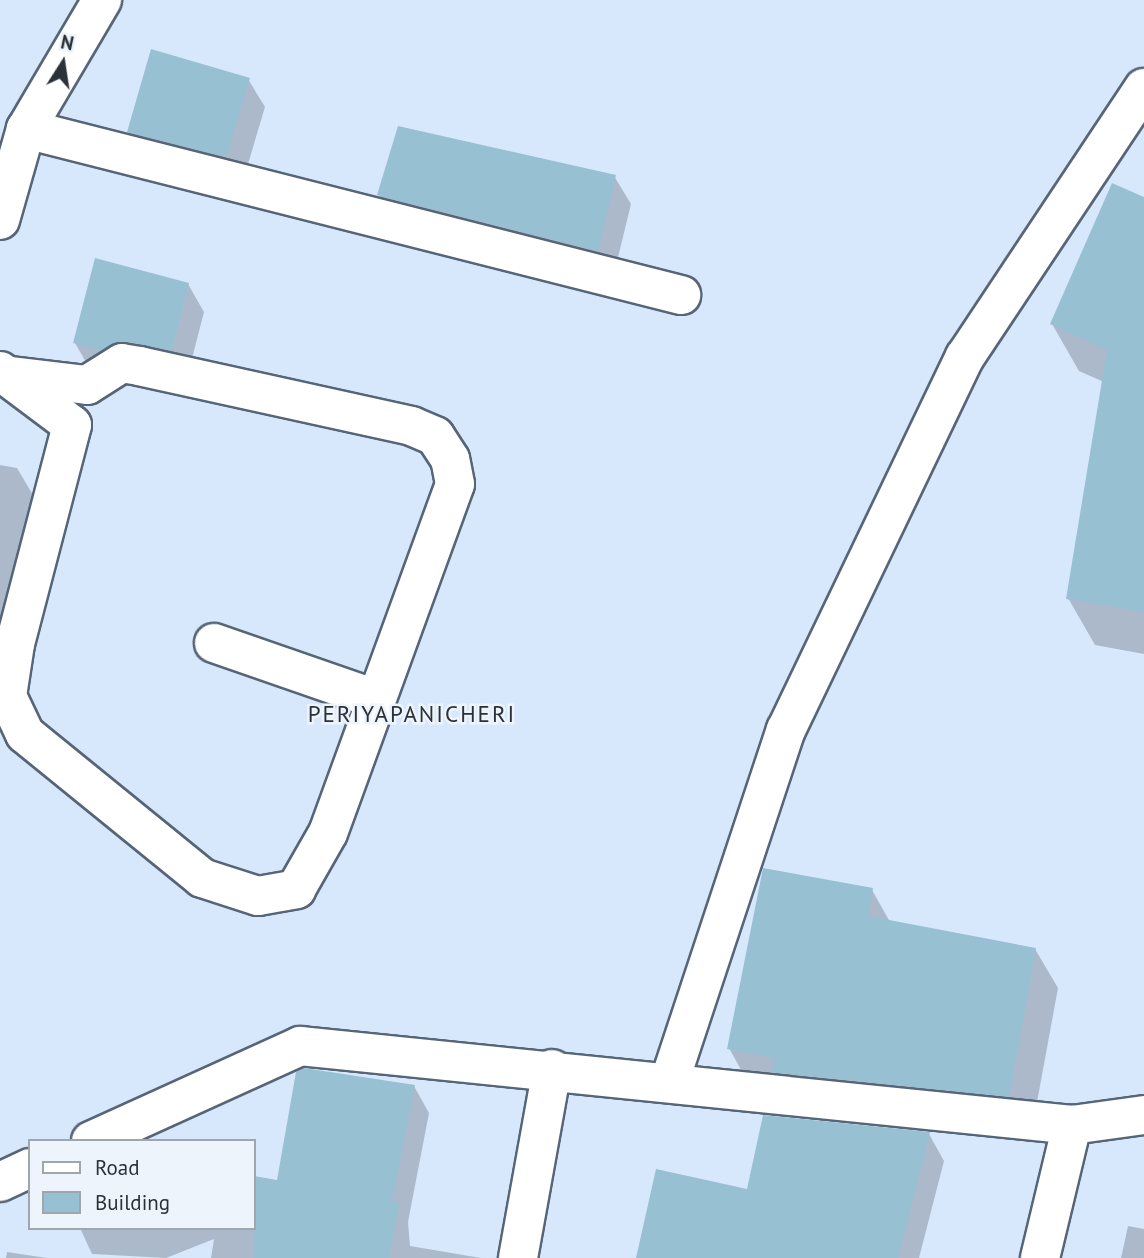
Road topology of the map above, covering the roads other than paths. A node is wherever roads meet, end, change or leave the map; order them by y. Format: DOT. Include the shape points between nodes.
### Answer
graph roads {
  1 [pos="102,0"];
  2 [pos="1143,90"];
  3 [pos="15,154"];
  4 [pos="0,220"];
  5 [pos="681,295"];
  6 [pos="6,373"];
  7 [pos="71,400"];
  8 [pos="214,643"];
  9 [pos="376,699"];
  10 [pos="552,1069"];
  11 [pos="670,1080"];
  12 [pos="1144,1115"];
  13 [pos="1072,1125"];
  14 [pos="95,1139"];
  15 [pos="28,1169"];
  16 [pos="0,1182"];
  17 [pos="518,1258"];
  18 [pos="1040,1258"];
  1 -- 3 [label="street"];
  2 -- 11 [label="street" via="965,358 786,730"];
  3 -- 4 [label="street"];
  3 -- 5 [label="street"];
  6 -- 7 [label="street"];
  7 -- 9 [label="street" via="122,363 412,426 435,436 454,470 455,484"];
  7 -- 9 [label="street" via="7,696 25,734 202,878 278,897 296,889 319,855"];
  8 -- 9 [label="street"];
  10 -- 11 [label="street"];
  10 -- 14 [label="street" via="300,1046"];
  10 -- 17 [label="street"];
  11 -- 13 [label="street"];
  12 -- 13 [label="street"];
  13 -- 18 [label="street"];
  15 -- 16 [label="street"];
}
